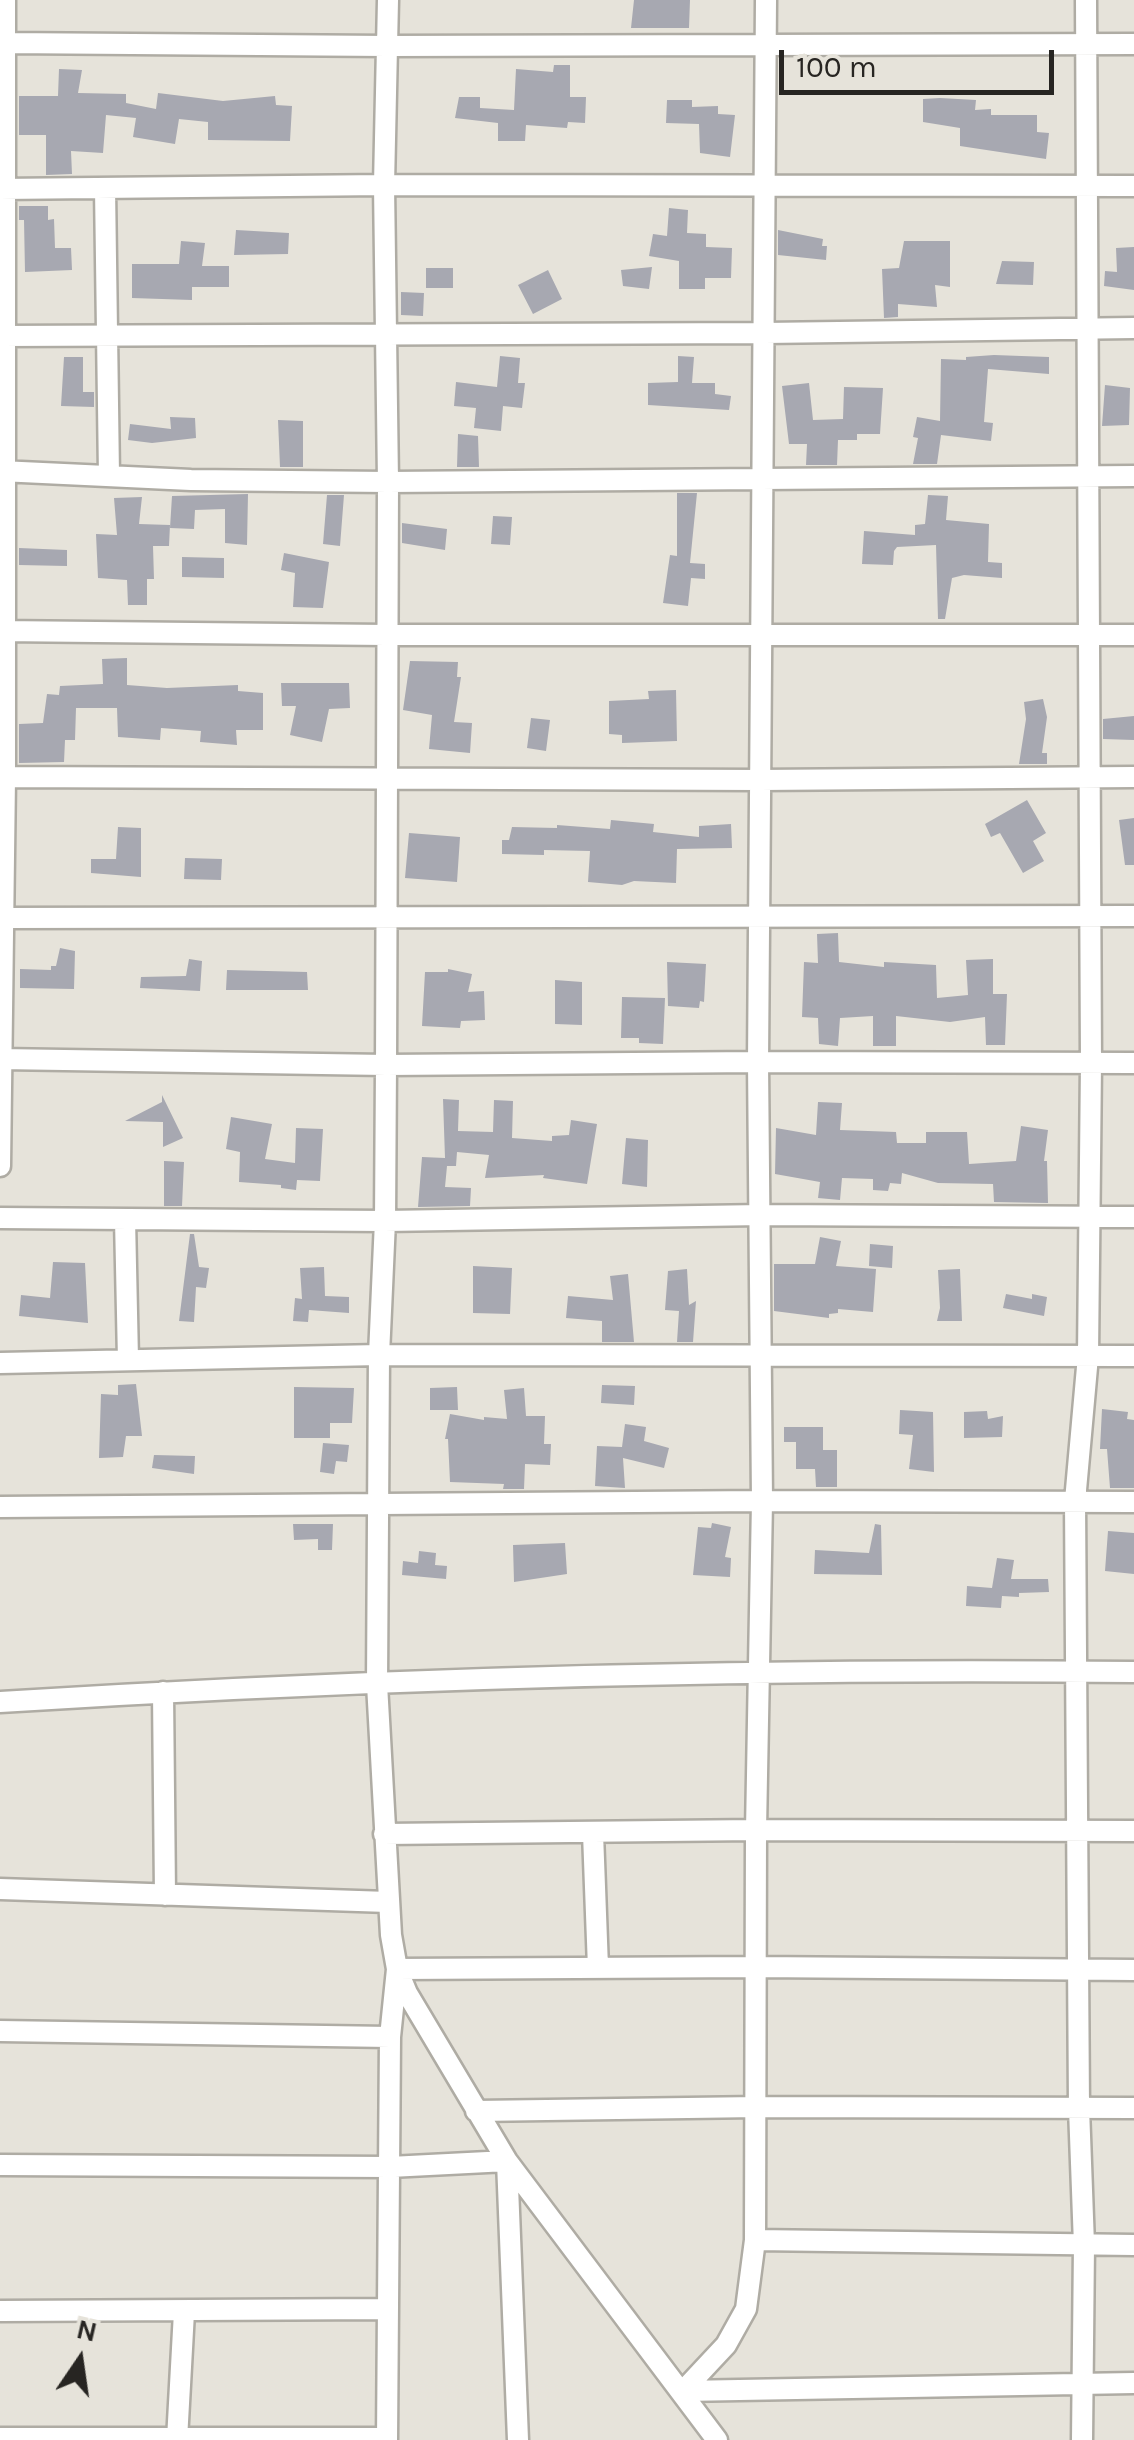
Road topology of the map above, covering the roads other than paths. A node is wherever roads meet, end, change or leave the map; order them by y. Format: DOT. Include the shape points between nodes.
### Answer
graph roads {
  1 [pos="5,0"];
  2 [pos="388,0"];
  3 [pos="766,0"];
  4 [pos="1086,0"];
  5 [pos="4,43"];
  6 [pos="1086,44"];
  7 [pos="1134,44"];
  8 [pos="765,45"];
  9 [pos="387,46"];
  10 [pos="384,185"];
  11 [pos="1086,185"];
  12 [pos="1134,186"];
  13 [pos="105,188"];
  14 [pos="765,188"];
  15 [pos="2,189"];
  16 [pos="1087,328"];
  17 [pos="1134,328"];
  18 [pos="765,333"];
  19 [pos="2,336"];
  20 [pos="108,336"];
  21 [pos="386,336"];
  22 [pos="3,472"];
  23 [pos="109,476"];
  24 [pos="1088,476"];
  25 [pos="1134,476"];
  26 [pos="763,479"];
  27 [pos="388,482"];
  28 [pos="1,630"];
  29 [pos="386,635"];
  30 [pos="760,635"];
  31 [pos="1089,635"];
  32 [pos="1134,635"];
  33 [pos="2,778"];
  34 [pos="1090,778"];
  35 [pos="1134,778"];
  36 [pos="387,779"];
  37 [pos="760,780"];
  38 [pos="1090,916"];
  39 [pos="1134,916"];
  40 [pos="385,917"];
  41 [pos="1,918"];
  42 [pos="759,918"];
  43 [pos="1,1059"];
  44 [pos="758,1062"];
  45 [pos="1091,1063"];
  46 [pos="1134,1064"];
  47 [pos="386,1065"];
  48 [pos="0,1166"];
  49 [pos="762,1215"];
  50 [pos="1088,1217"];
  51 [pos="1134,1217"];
  52 [pos="0,1218"];
  53 [pos="125,1220"];
  54 [pos="385,1222"];
  55 [pos="378,1355"];
  56 [pos="1088,1356"];
  57 [pos="1134,1356"];
  58 [pos="760,1357"];
  59 [pos="128,1360"];
  60 [pos="0,1363"];
  61 [pos="762,1500"];
  62 [pos="1075,1501"];
  63 [pos="1134,1502"];
  64 [pos="378,1505"];
  65 [pos="0,1508"];
  66 [pos="758,1671"];
  67 [pos="1078,1671"];
  68 [pos="1134,1672"];
  69 [pos="378,1684"];
  70 [pos="164,1692"];
  71 [pos="0,1702"];
  72 [pos="756,1830"];
  73 [pos="1080,1830"];
  74 [pos="1134,1831"];
  75 [pos="384,1834"];
  76 [pos="592,1834"];
  77 [pos="0,1889"];
  78 [pos="166,1895"];
  79 [pos="388,1902"];
  80 [pos="756,1967"];
  81 [pos="598,1968"];
  82 [pos="398,1970"];
  83 [pos="1078,1970"];
  84 [pos="1134,1970"];
  85 [pos="0,2031"];
  86 [pos="390,2037"];
  87 [pos="758,2107"];
  88 [pos="1079,2108"];
  89 [pos="1134,2108"];
  90 [pos="476,2110"];
  91 [pos="508,2161"];
  92 [pos="0,2166"];
  93 [pos="390,2167"];
  94 [pos="755,2240"];
  95 [pos="1084,2244"];
  96 [pos="1134,2245"];
  97 [pos="387,2309"];
  98 [pos="0,2311"];
  99 [pos="184,2312"];
  100 [pos="1084,2383"];
  101 [pos="1134,2383"];
  102 [pos="683,2392"];
  103 [pos="0,2438"];
  104 [pos="387,2439"];
  105 [pos="177,2440"];
  106 [pos="518,2440"];
  107 [pos="717,2440"];
  108 [pos="1082,2440"];
  1 -- 5 [label="street"];
  2 -- 9 [label="street"];
  3 -- 8 [label="street"];
  4 -- 6 [label="street"];
  5 -- 9 [label="street"];
  5 -- 15 [label="street"];
  6 -- 7 [label="street"];
  6 -- 8 [label="street"];
  6 -- 11 [label="street"];
  8 -- 9 [label="street"];
  8 -- 14 [label="street"];
  9 -- 10 [label="street"];
  10 -- 13 [label="street"];
  10 -- 14 [label="street"];
  10 -- 21 [label="street"];
  11 -- 12 [label="street"];
  11 -- 14 [label="street"];
  11 -- 16 [label="street"];
  13 -- 15 [label="street"];
  13 -- 20 [label="street"];
  14 -- 18 [label="street"];
  15 -- 19 [label="street"];
  16 -- 17 [label="street"];
  16 -- 18 [label="street"];
  16 -- 24 [label="street"];
  18 -- 21 [label="street"];
  18 -- 26 [label="street"];
  19 -- 20 [label="street"];
  19 -- 22 [label="street"];
  20 -- 21 [label="street"];
  20 -- 23 [label="street"];
  21 -- 27 [label="street"];
  22 -- 23 [label="street"];
  22 -- 28 [label="street"];
  23 -- 27 [label="street"];
  24 -- 25 [label="street"];
  24 -- 26 [label="street"];
  24 -- 31 [label="street"];
  26 -- 27 [label="street"];
  26 -- 30 [label="street"];
  27 -- 29 [label="street"];
  28 -- 29 [label="street"];
  28 -- 33 [label="street"];
  29 -- 30 [label="street"];
  29 -- 36 [label="street"];
  30 -- 31 [label="street"];
  30 -- 37 [label="street"];
  31 -- 32 [label="street"];
  31 -- 34 [label="street"];
  33 -- 36 [label="street"];
  33 -- 41 [label="street"];
  34 -- 35 [label="street"];
  34 -- 37 [label="street"];
  34 -- 38 [label="street"];
  36 -- 37 [label="street"];
  36 -- 40 [label="street"];
  37 -- 42 [label="street"];
  38 -- 39 [label="street"];
  38 -- 42 [label="street"];
  38 -- 45 [label="street"];
  40 -- 41 [label="street"];
  40 -- 42 [label="street"];
  40 -- 47 [label="street"];
  41 -- 43 [label="street"];
  42 -- 44 [label="street"];
  43 -- 47 [label="street"];
  43 -- 48 [label="street"];
  44 -- 45 [label="street"];
  44 -- 47 [label="street"];
  44 -- 49 [label="street"];
  45 -- 46 [label="street"];
  45 -- 50 [label="street"];
  47 -- 54 [label="street"];
  49 -- 50 [label="street"];
  49 -- 54 [label="street"];
  49 -- 58 [label="street"];
  50 -- 51 [label="street"];
  50 -- 56 [label="street"];
  52 -- 53 [label="street"];
  53 -- 54 [label="street"];
  53 -- 59 [label="street"];
  54 -- 55 [label="street"];
  55 -- 58 [label="street"];
  55 -- 59 [label="street"];
  55 -- 64 [label="street"];
  56 -- 57 [label="street"];
  56 -- 58 [label="street"];
  56 -- 62 [label="street"];
  58 -- 61 [label="street"];
  59 -- 60 [label="street"];
  61 -- 62 [label="street"];
  61 -- 64 [label="street"];
  61 -- 66 [label="street"];
  62 -- 63 [label="street"];
  62 -- 67 [label="street"];
  64 -- 65 [label="street"];
  64 -- 69 [label="street"];
  66 -- 67 [label="street"];
  66 -- 69 [label="street"];
  66 -- 72 [label="street"];
  67 -- 68 [label="street"];
  67 -- 73 [label="street"];
  69 -- 70 [label="street"];
  69 -- 75 [label="street"];
  70 -- 71 [label="street"];
  70 -- 78 [label="street"];
  72 -- 73 [label="street"];
  72 -- 76 [label="street"];
  72 -- 80 [label="street"];
  73 -- 74 [label="street"];
  73 -- 83 [label="street"];
  75 -- 76 [label="street"];
  75 -- 79 [label="street"];
  76 -- 81 [label="street"];
  77 -- 78 [label="street"];
  78 -- 79 [label="street"];
  79 -- 82 [label="street"];
  80 -- 81 [label="street"];
  80 -- 83 [label="street"];
  80 -- 87 [label="street"];
  81 -- 82 [label="street"];
  82 -- 86 [label="street"];
  82 -- 90 [label="street"];
  83 -- 84 [label="street"];
  83 -- 88 [label="street"];
  85 -- 86 [label="street"];
  86 -- 93 [label="street"];
  87 -- 88 [label="street"];
  87 -- 90 [label="street"];
  87 -- 94 [label="street"];
  88 -- 89 [label="street"];
  88 -- 95 [label="street"];
  90 -- 91 [label="street"];
  91 -- 93 [label="street"];
  91 -- 102 [label="street"];
  91 -- 106 [label="street"];
  92 -- 93 [label="street"];
  93 -- 97 [label="street"];
  94 -- 95 [label="street"];
  94 -- 102 [label="street" via="746,2309 726,2344"];
  95 -- 96 [label="street"];
  95 -- 100 [label="street"];
  97 -- 99 [label="street"];
  97 -- 104 [label="street"];
  98 -- 99 [label="street"];
  99 -- 105 [label="street"];
  100 -- 101 [label="street"];
  100 -- 102 [label="street"];
  100 -- 108 [label="street"];
  102 -- 107 [label="street"];
  103 -- 105 [label="street"];
  104 -- 105 [label="street"];
}
